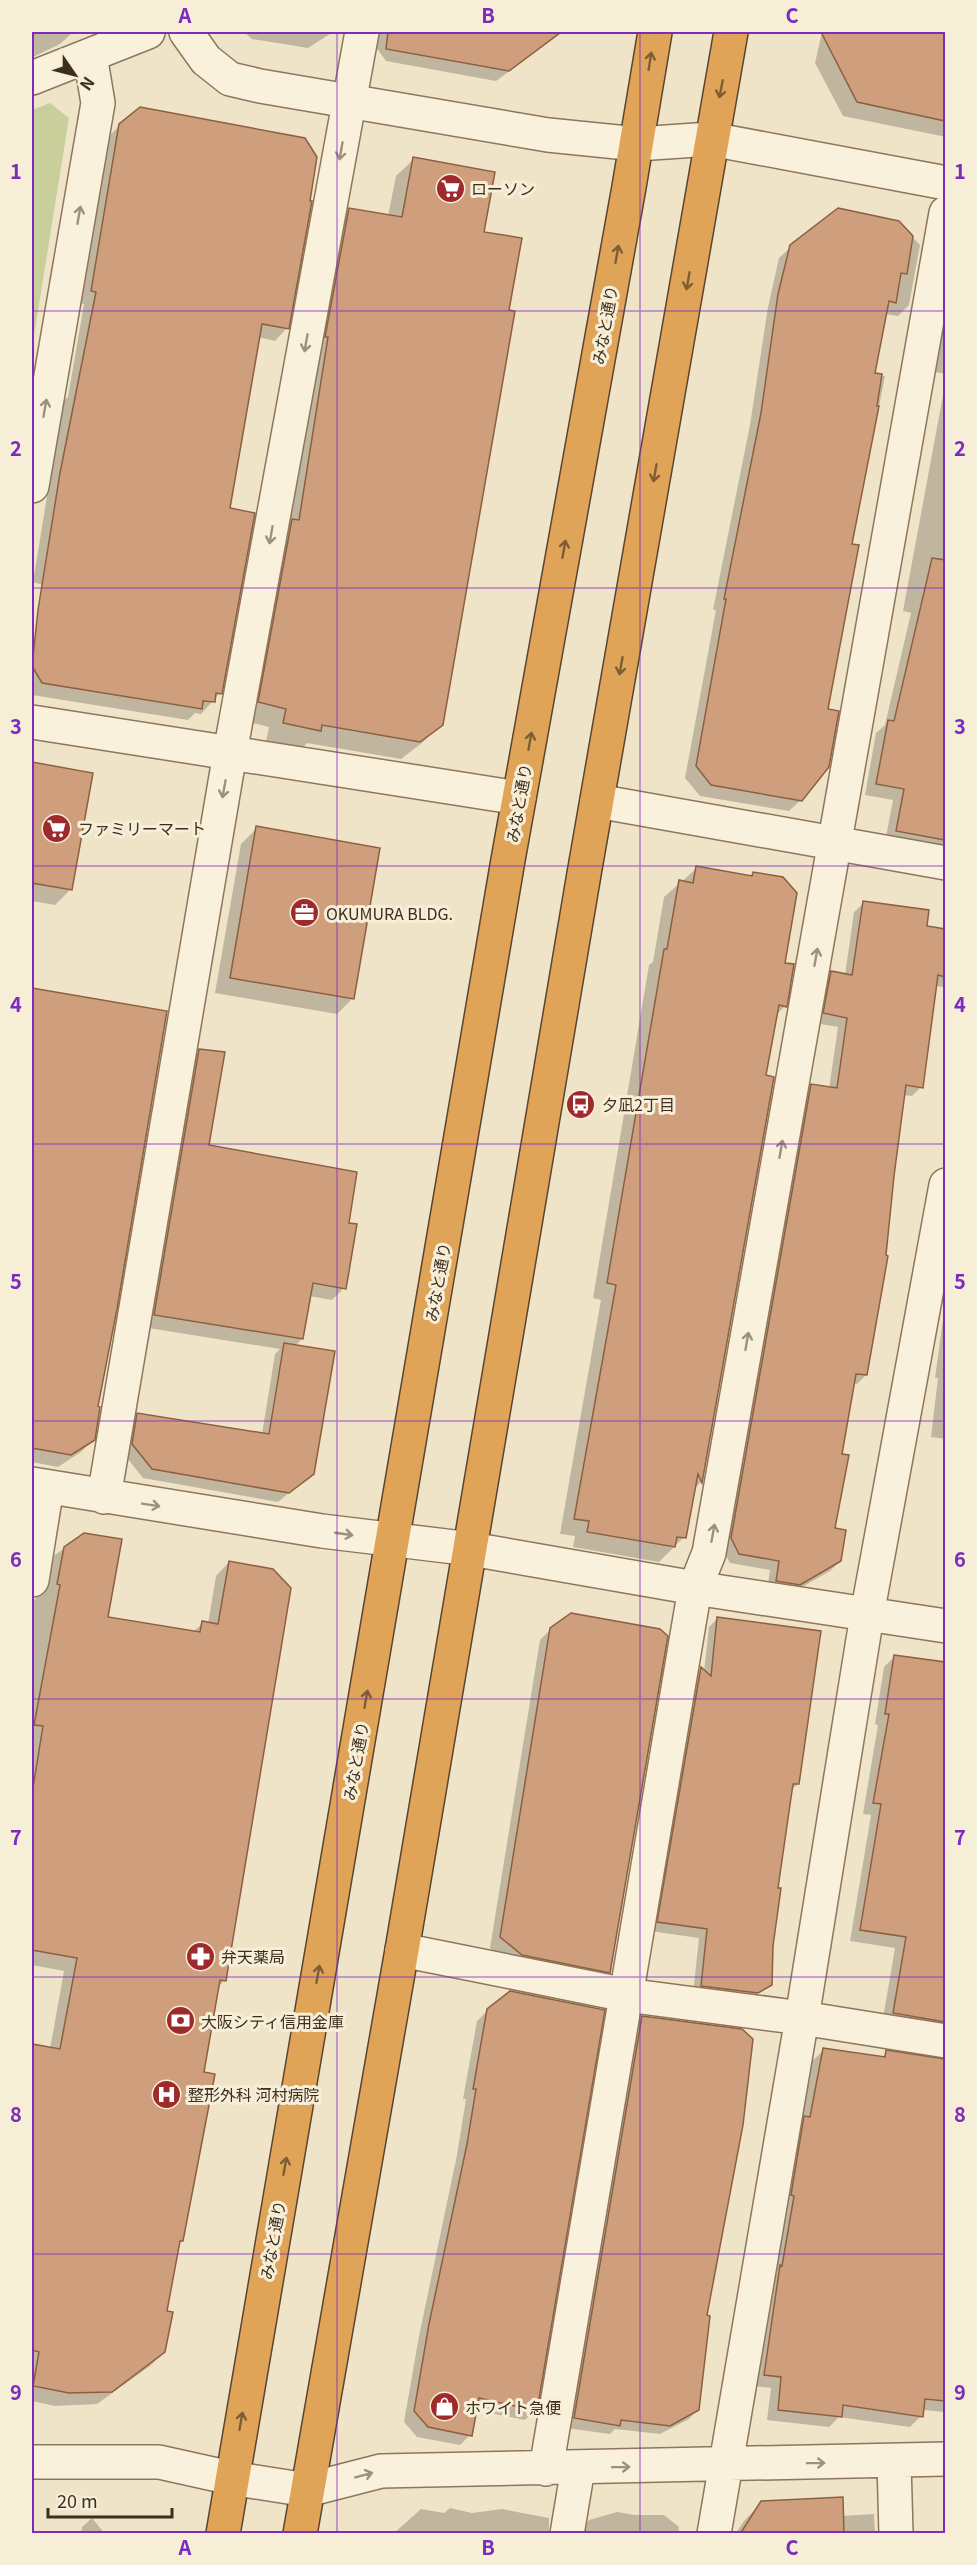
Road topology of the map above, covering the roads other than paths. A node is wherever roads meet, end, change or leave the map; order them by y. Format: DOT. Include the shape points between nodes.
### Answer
graph roads {
  1 [pos="148,32"];
  2 [pos="186,32"];
  3 [pos="362,32"];
  4 [pos="655,32"];
  5 [pos="730,32"];
  6 [pos="90,55"];
  7 [pos="35,67"];
  8 [pos="350,100"];
  9 [pos="711,139"];
  10 [pos="637,144"];
  11 [pos="945,183"];
  12 [pos="945,213"];
  13 [pos="32,486"];
  14 [pos="32,722"];
  15 [pos="230,753"];
  16 [pos="519,798"];
  17 [pos="597,801"];
  18 [pos="836,843"];
  19 [pos="945,863"];
  20 [pos="945,1185"];
  21 [pos="39,1485"];
  22 [pos="104,1497"];
  23 [pos="393,1541"];
  24 [pos="471,1549"];
  25 [pos="32,1580"];
  26 [pos="695,1588"];
  27 [pos="867,1615"];
  28 [pos="945,1626"];
  29 [pos="402,1950"];
  30 [pos="626,1995"];
  31 [pos="802,2018"];
  32 [pos="945,2041"];
  33 [pos="945,2459"];
  34 [pos="32,2462"];
  35 [pos="894,2462"];
  36 [pos="726,2464"];
  37 [pos="562,2469"];
  38 [pos="231,2478"];
  39 [pos="307,2490"];
  40 [pos="222,2534"];
  41 [pos="300,2534"];
  42 [pos="567,2534"];
  43 [pos="714,2534"];
  44 [pos="896,2534"];
  1 -- 6 [label="street"];
  2 -- 8 [label="street" via="206,60 230,79"];
  3 -- 8 [label="street"];
  10 -- 4 [label="highway, みなと通り, one-way"];
  5 -- 9 [label="highway, one-way"];
  6 -- 7 [label="street"];
  13 -- 6 [label="street, one-way" via="98,103"];
  8 -- 10 [label="street" via="548,135"];
  8 -- 15 [label="street, one-way"];
  9 -- 10 [label="street"];
  9 -- 11 [label="street"];
  9 -- 17 [label="highway, one-way"];
  16 -- 10 [label="highway, みなと通り, one-way"];
  12 -- 18 [label="street"];
  14 -- 15 [label="street"];
  15 -- 16 [label="street"];
  15 -- 22 [label="street, one-way"];
  16 -- 23 [label="highway, みなと通り"];
  17 -- 18 [label="street"];
  17 -- 24 [label="highway"];
  18 -- 19 [label="street"];
  26 -- 18 [label="street, one-way" via="709,1553"];
  20 -- 27 [label="street"];
  21 -- 22 [label="street"];
  21 -- 25 [label="street"];
  22 -- 23 [label="street, one-way"];
  23 -- 24 [label="street"];
  38 -- 23 [label="highway, みなと通り, one-way"];
  24 -- 26 [label="street"];
  24 -- 29 [label="highway"];
  26 -- 27 [label="street"];
  26 -- 30 [label="street"];
  27 -- 28 [label="street"];
  27 -- 31 [label="street"];
  29 -- 30 [label="street"];
  29 -- 39 [label="highway"];
  30 -- 31 [label="street"];
  30 -- 37 [label="street"];
  31 -- 32 [label="street"];
  31 -- 36 [label="street"];
  33 -- 35 [label="street"];
  34 -- 38 [label="street" via="159,2462"];
  36 -- 35 [label="street, one-way"];
  35 -- 44 [label="street"];
  37 -- 36 [label="street, one-way"];
  36 -- 43 [label="street"];
  39 -- 37 [label="street, one-way" via="381,2471"];
  37 -- 42 [label="street"];
  38 -- 39 [label="street"];
  38 -- 40 [label="highway, みなと通り"];
  39 -- 41 [label="highway"];
}
